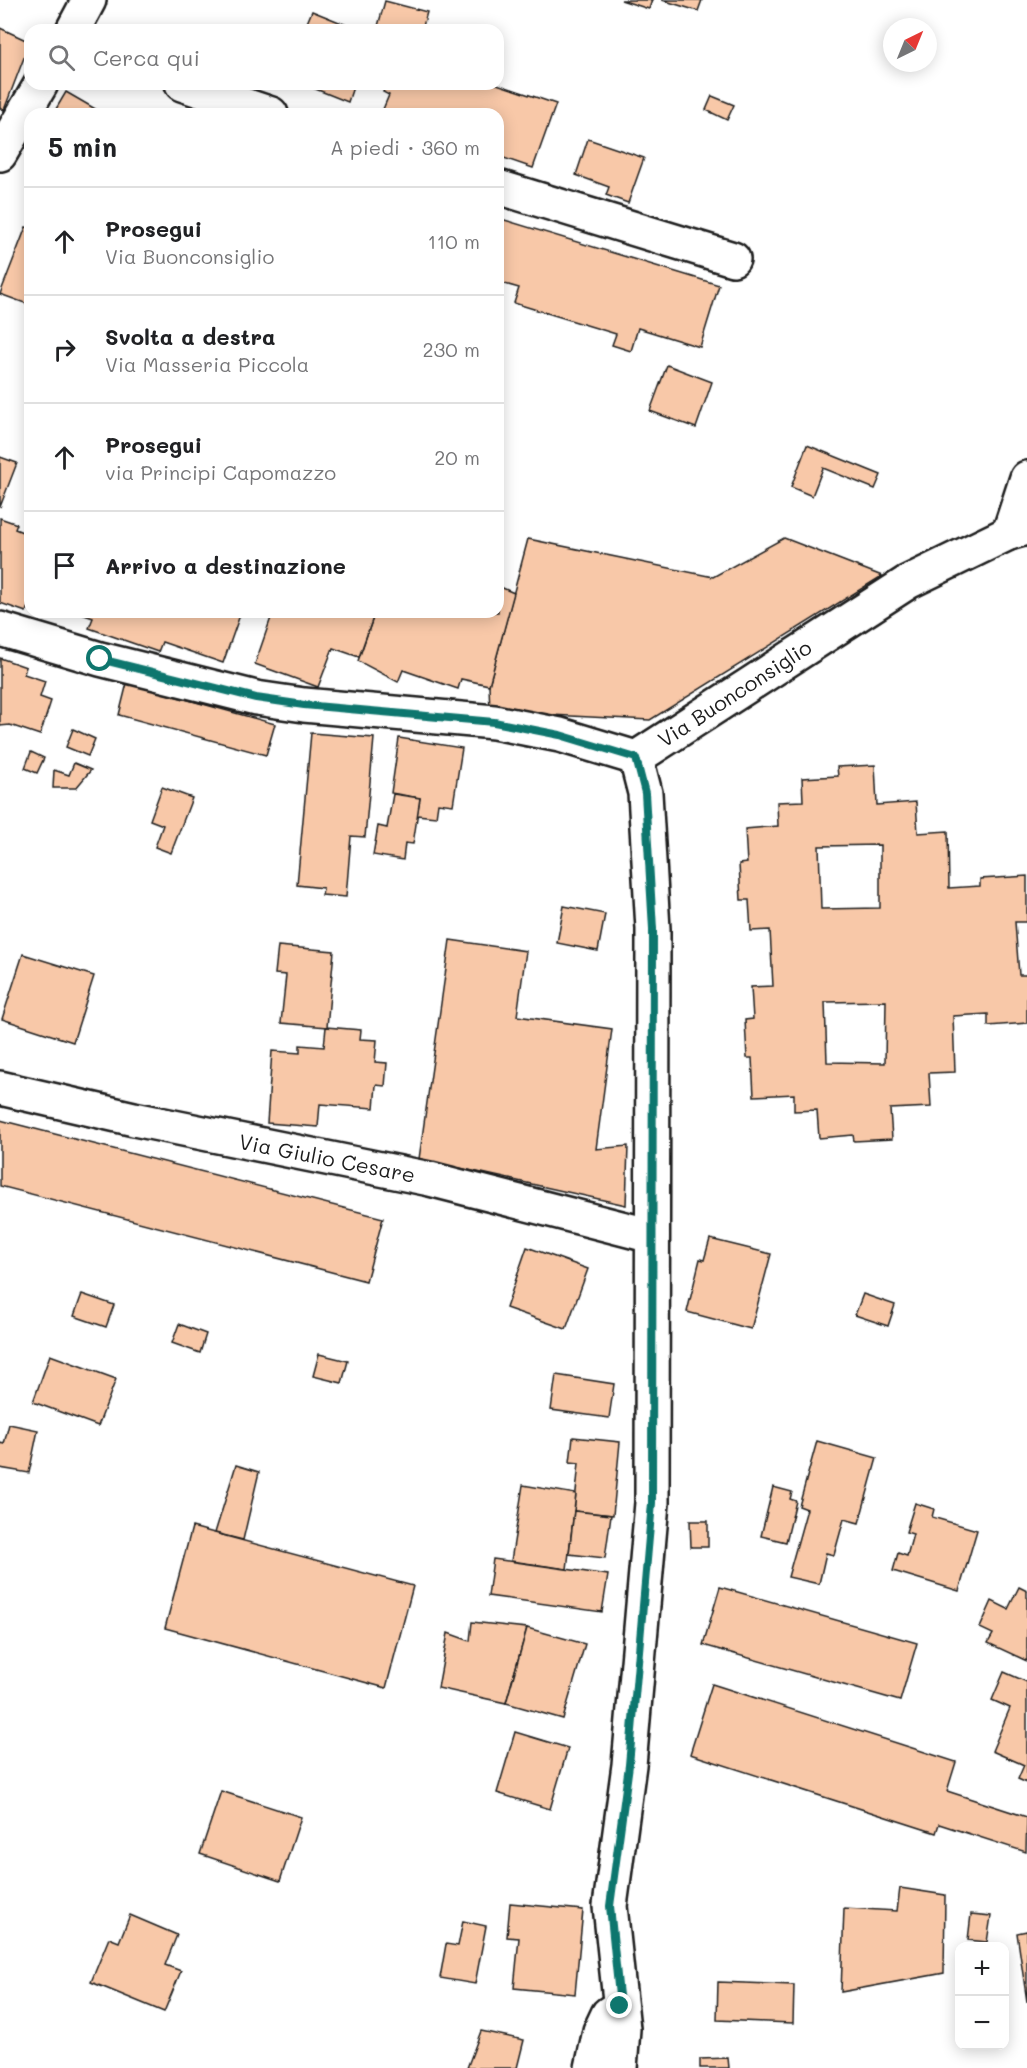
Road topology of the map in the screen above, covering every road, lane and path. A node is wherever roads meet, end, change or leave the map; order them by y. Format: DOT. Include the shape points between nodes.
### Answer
graph roads {
  1 [pos="89,0"];
  2 [pos="76,24"];
  3 [pos="37,90"];
  4 [pos="200,90"];
  5 [pos="27,108"];
  6 [pos="253,108"];
  7 [pos="24,113"];
  8 [pos="0,154"];
  9 [pos="504,189"];
  10 [pos="733,259"];
  11 [pos="1027,478"];
  12 [pos="1018,531"];
  13 [pos="0,628"];
  14 [pos="636,758"];
  15 [pos="0,1088"];
  16 [pos="652,1236"];
  17 [pos="620,2006"];
  18 [pos="592,2068"];
  19 [pos="620,2068"];
  1 -- 2 [label="street"];
  3 -- 5 [label="street"];
  4 -- 6 [label="street"];
  7 -- 8 [label="street"];
  9 -- 10 [label="street"];
  11 -- 12 [label="street"];
  12 -- 14 [label="street, Via Buonconsiglio" via="908,582"];
  13 -- 14 [label="street, Via Buonconsiglio" via="100,659 256,698 494,722 560,735"];
  14 -- 16 [label="street" via="645,793 653,929"];
  15 -- 16 [label="street, Via Giulio Cesare" via="430,1179"];
  16 -- 17 [label="street" via="652,1503 629,1765 610,1906"];
  17 -- 18 [label="street" via="608,2014 600,2031"];
  17 -- 19 [label="street"];
}
